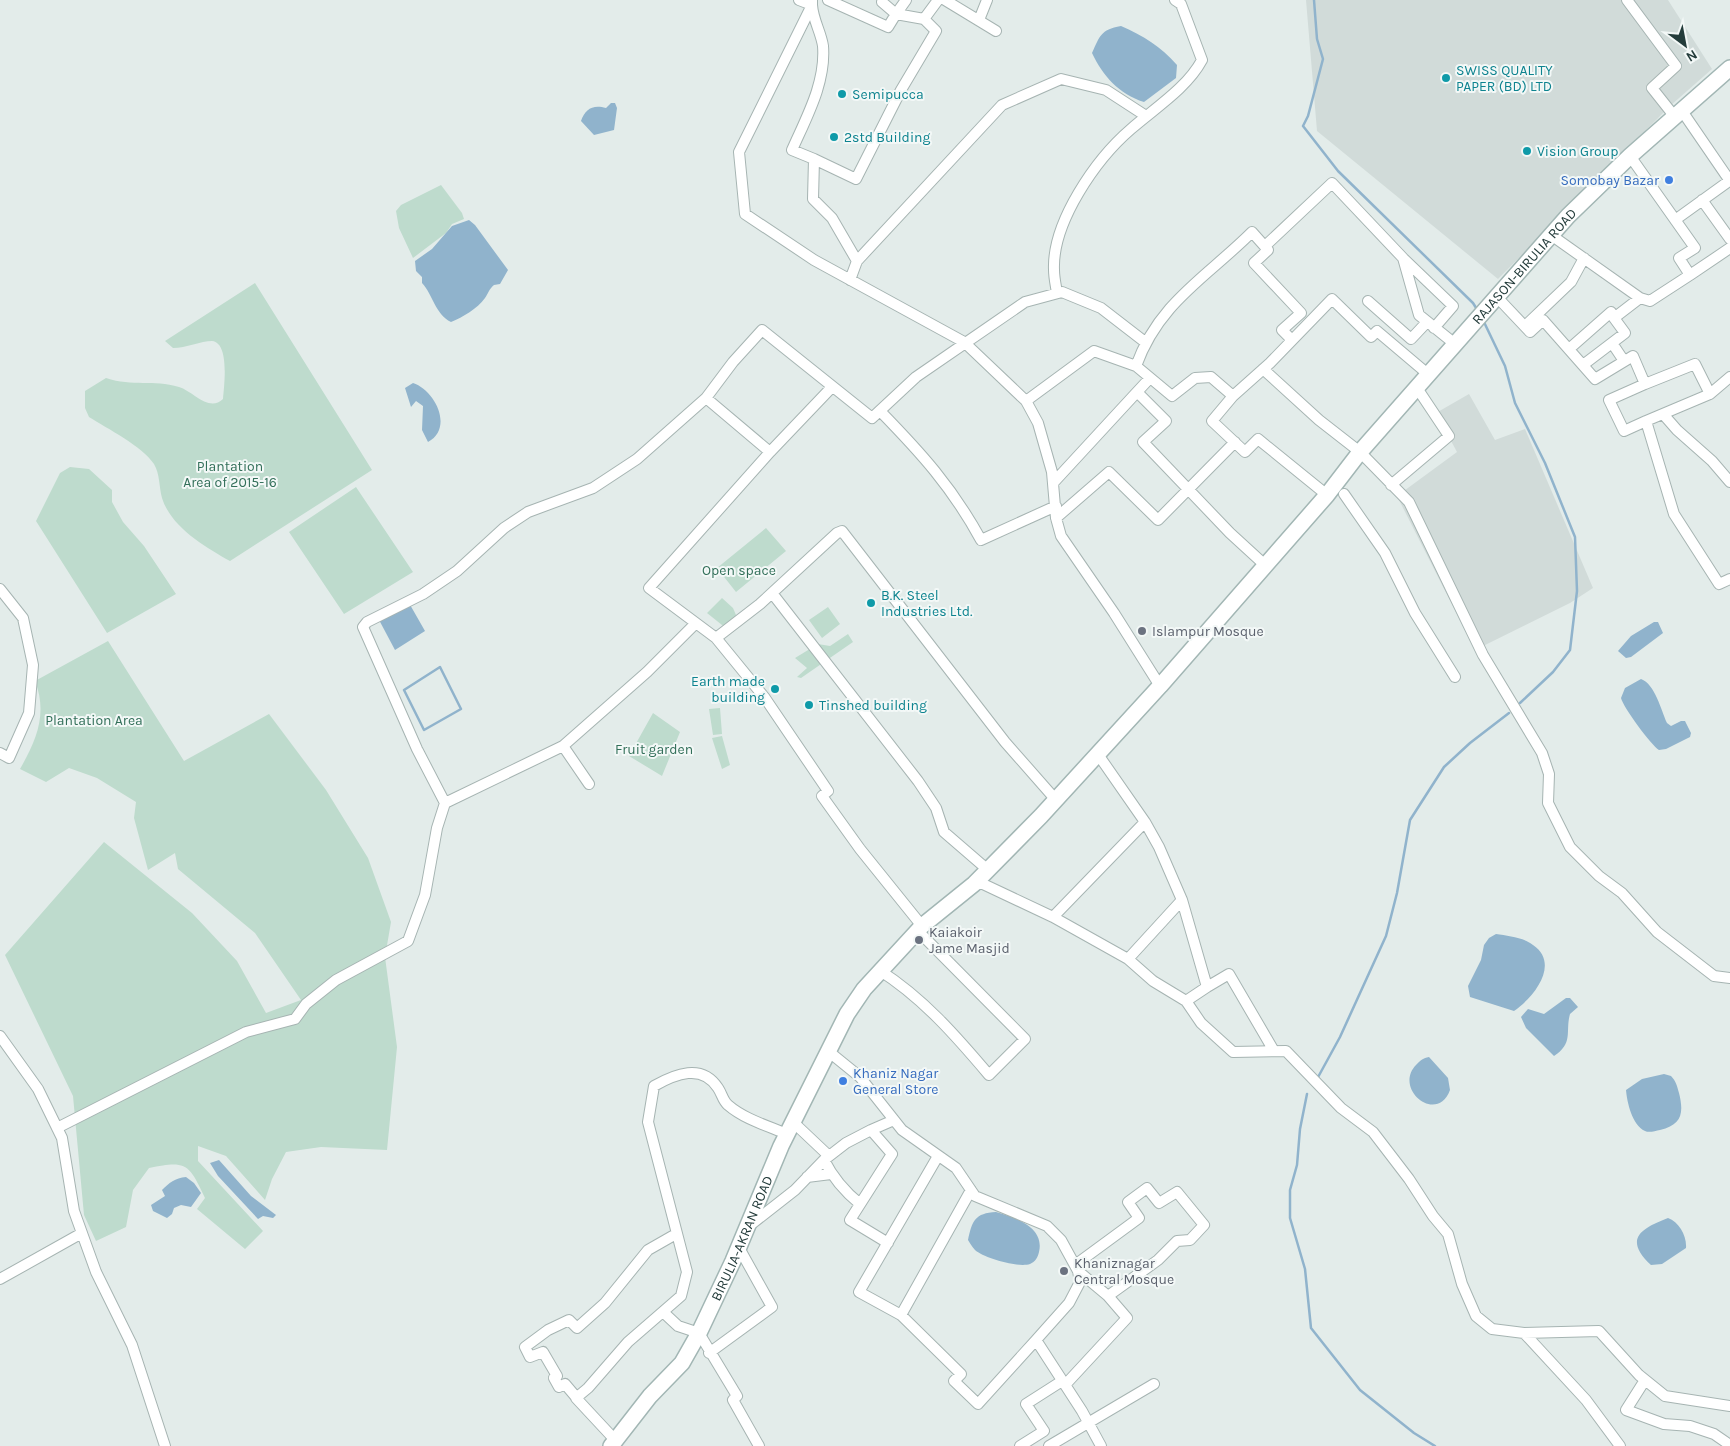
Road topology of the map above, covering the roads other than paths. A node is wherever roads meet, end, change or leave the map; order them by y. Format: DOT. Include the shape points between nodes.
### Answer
graph roads {
  1 [pos="798,0"];
  2 [pos="828,0"];
  3 [pos="906,0"];
  4 [pos="938,0"];
  5 [pos="945,0"];
  6 [pos="987,0"];
  7 [pos="1175,0"];
  8 [pos="1627,0"];
  9 [pos="881,1"];
  10 [pos="812,2"];
  11 [pos="896,14"];
  12 [pos="924,19"];
  13 [pos="979,20"];
  14 [pos="996,31"];
  15 [pos="1729,71"];
  16 [pos="1678,114"];
  17 [pos="1146,116"];
  18 [pos="1630,156"];
  19 [pos="814,159"];
  20 [pos="1726,170"];
  21 [pos="1729,181"];
  22 [pos="1702,200"];
  23 [pos="1675,220"];
  24 [pos="1551,236"];
  25 [pos="1730,239"];
  26 [pos="1265,246"];
  27 [pos="1730,248"];
  28 [pos="1403,258"];
  29 [pos="1584,258"];
  30 [pos="857,261"];
  31 [pos="1690,275"];
  32 [pos="850,280"];
  33 [pos="1057,293"];
  34 [pos="1496,296"];
  35 [pos="1640,298"];
  36 [pos="1368,301"];
  37 [pos="1614,318"];
  38 [pos="1431,325"];
  39 [pos="1525,326"];
  40 [pos="1292,340"];
  41 [pos="964,342"];
  42 [pos="1145,342"];
  43 [pos="1612,343"];
  44 [pos="1455,344"];
  45 [pos="1569,349"];
  46 [pos="1624,361"];
  47 [pos="1583,365"];
  48 [pos="1136,366"];
  49 [pos="1263,369"];
  50 [pos="1429,375"];
  51 [pos="1730,377"];
  52 [pos="1150,378"];
  53 [pos="1645,384"];
  54 [pos="832,387"];
  55 [pos="1417,388"];
  56 [pos="1137,392"];
  57 [pos="1710,394"];
  58 [pos="1233,396"];
  59 [pos="706,398"];
  60 [pos="1026,401"];
  61 [pos="880,410"];
  62 [pos="1663,414"];
  63 [pos="1646,421"];
  64 [pos="1235,442"];
  65 [pos="770,452"];
  66 [pos="1360,452"];
  67 [pos="1054,482"];
  68 [pos="1730,482"];
  69 [pos="1391,485"];
  70 [pos="1188,490"];
  71 [pos="1344,494"];
  72 [pos="1326,495"];
  73 [pos="1056,506"];
  74 [pos="1056,518"];
  75 [pos="1266,566"];
  76 [pos="1730,579"];
  77 [pos="0,588"];
  78 [pos="772,594"];
  79 [pos="696,623"];
  80 [pos="716,638"];
  81 [pos="1455,677"];
  82 [pos="1160,686"];
  83 [pos="563,746"];
  84 [pos="0,753"];
  85 [pos="1097,753"];
  86 [pos="589,784"];
  87 [pos="1056,800"];
  88 [pos="445,803"];
  89 [pos="1145,822"];
  90 [pos="988,870"];
  91 [pos="974,884"];
  92 [pos="1182,900"];
  93 [pos="1053,917"];
  94 [pos="920,928"];
  95 [pos="1128,959"];
  96 [pos="879,970"];
  97 [pos="1730,978"];
  98 [pos="1207,987"];
  99 [pos="1186,1001"];
  100 [pos="0,1036"];
  101 [pos="828,1051"];
  102 [pos="1274,1051"];
  103 [pos="894,1120"];
  104 [pos="58,1128"];
  105 [pos="790,1128"];
  106 [pos="871,1130"];
  107 [pos="938,1156"];
  108 [pos="826,1158"];
  109 [pos="831,1174"];
  110 [pos="807,1177"];
  111 [pos="971,1190"];
  112 [pos="860,1204"];
  113 [pos="82,1233"];
  114 [pos="676,1234"];
  115 [pos="741,1240"];
  116 [pos="888,1243"];
  117 [pos="1076,1268"];
  118 [pos="0,1279"];
  119 [pos="1108,1296"];
  120 [pos="663,1312"];
  121 [pos="902,1315"];
  122 [pos="699,1333"];
  123 [pos="1524,1333"];
  124 [pos="1036,1340"];
  125 [pos="709,1353"];
  126 [pos="1645,1380"];
  127 [pos="1064,1383"];
  128 [pos="1154,1384"];
  129 [pos="576,1397"];
  130 [pos="1730,1406"];
  131 [pos="1088,1423"];
  132 [pos="614,1443"];
  133 [pos="1730,1445"];
  134 [pos="165,1446"];
  135 [pos="759,1446"];
  136 [pos="1020,1446"];
  137 [pos="1048,1446"];
  138 [pos="1101,1446"];
  139 [pos="1620,1446"];
  1 -- 10 [label="street"];
  2 -- 11 [label="street" via="888,27"];
  3 -- 11 [label="street"];
  4 -- 12 [label="street"];
  5 -- 13 [label="street"];
  6 -- 13 [label="street"];
  7 -- 17 [label="street" via="1181,4 1202,60 1195,73"];
  8 -- 16 [label="street" via="1676,66 1652,88"];
  9 -- 11 [label="street"];
  10 -- 19 [label="street" via="812,18 823,46 818,88 792,150"];
  10 -- 32 [label="street" via="738,152 746,214"];
  11 -- 12 [label="street"];
  12 -- 19 [label="street" via="936,31 901,90 856,179"];
  13 -- 14 [label="street"];
  15 -- 16 [label="street, RAJASON-BIRULIA ROAD"];
  16 -- 18 [label="street, RAJASON-BIRULIA ROAD"];
  16 -- 20 [label="street"];
  17 -- 30 [label="street" via="1106,90 1061,79 1002,104"];
  17 -- 33 [label="street" via="1094,167 1069,213 1058,240 1054,269"];
  18 -- 23 [label="street"];
  18 -- 24 [label="street, RAJASON-BIRULIA ROAD"];
  19 -- 30 [label="street" via="812,199 832,218"];
  20 -- 21 [label="street"];
  21 -- 22 [label="street"];
  22 -- 23 [label="street"];
  22 -- 25 [label="street"];
  23 -- 31 [label="street" via="1695,248 1679,258"];
  24 -- 29 [label="street"];
  24 -- 34 [label="street, RAJASON-BIRULIA ROAD"];
  26 -- 28 [label="street" via="1332,183"];
  26 -- 40 [label="street" via="1268,250 1254,263 1301,313 1282,330"];
  26 -- 42 [label="street" via="1252,232 1169,307"];
  27 -- 31 [label="street"];
  28 -- 38 [label="street" via="1419,315"];
  28 -- 38 [label="street" via="1453,306"];
  29 -- 35 [label="street"];
  29 -- 39 [label="street" via="1572,282"];
  30 -- 32 [label="street"];
  31 -- 35 [label="street" via="1650,301"];
  32 -- 41 [label="street"];
  33 -- 41 [label="street" via="1025,302"];
  33 -- 42 [label="street" via="1062,292 1101,308"];
  34 -- 39 [label="street"];
  34 -- 44 [label="street, RAJASON-BIRULIA ROAD"];
  35 -- 37 [label="street"];
  36 -- 38 [label="street" via="1411,339"];
  37 -- 43 [label="street" via="1625,333"];
  37 -- 45 [label="street" via="1611,312"];
  38 -- 44 [label="street"];
  39 -- 45 [label="street" via="1530,332 1543,320"];
  40 -- 49 [label="street"];
  40 -- 50 [label="street" via="1332,299 1371,337 1377,332"];
  41 -- 60 [label="street"];
  41 -- 61 [label="street" via="916,377"];
  42 -- 48 [label="street"];
  43 -- 46 [label="street"];
  43 -- 47 [label="street"];
  44 -- 50 [label="street, RAJASON-BIRULIA ROAD"];
  45 -- 47 [label="street"];
  46 -- 47 [label="street" via="1595,379"];
  46 -- 53 [label="street" via="1633,356"];
  48 -- 52 [label="street"];
  48 -- 60 [label="street" via="1094,351"];
  49 -- 58 [label="street"];
  49 -- 66 [label="street"];
  50 -- 55 [label="street, RAJASON-BIRULIA ROAD"];
  51 -- 57 [label="street"];
  52 -- 56 [label="street"];
  52 -- 58 [label="street" via="1172,396 1195,378 1211,377"];
  53 -- 57 [label="street" via="1694,364"];
  53 -- 63 [label="street" via="1609,400 1624,431"];
  54 -- 59 [label="street" via="762,330"];
  54 -- 61 [label="street" via="872,418"];
  54 -- 65 [label="street"];
  55 -- 66 [label="street, RAJASON-BIRULIA ROAD"];
  55 -- 69 [label="street" via="1449,436"];
  56 -- 67 [label="street"];
  56 -- 70 [label="street" via="1166,420 1143,442"];
  57 -- 62 [label="street"];
  58 -- 64 [label="street" via="1212,421"];
  59 -- 65 [label="street"];
  59 -- 88 [label="street" via="637,458 594,488 528,512 504,528 458,571 423,594 368,622 363,628"];
  60 -- 67 [label="street" via="1038,423"];
  61 -- 73 [label="street" via="934,468 962,506 981,540"];
  62 -- 63 [label="street"];
  62 -- 68 [label="street"];
  63 -- 76 [label="street" via="1674,514 1719,584"];
  64 -- 70 [label="street"];
  64 -- 72 [label="street" via="1245,452 1258,439"];
  65 -- 79 [label="street" via="649,588"];
  66 -- 69 [label="street"];
  66 -- 72 [label="street, RAJASON-BIRULIA ROAD"];
  67 -- 73 [label="street"];
  69 -- 97 [label="street" via="1409,502 1483,655 1542,753 1549,774 1548,803 1570,847 1599,876 1622,893 1657,932 1714,976"];
  70 -- 74 [label="street" via="1158,520 1109,472"];
  70 -- 75 [label="street"];
  71 -- 81 [label="street" via="1385,553 1415,613"];
  72 -- 75 [label="street, RAJASON-BIRULIA ROAD"];
  73 -- 74 [label="street"];
  74 -- 82 [label="street" via="1061,536"];
  75 -- 82 [label="street, RAJASON-BIRULIA ROAD"];
  77 -- 84 [label="street" via="23,618 33,665 29,713 8,758"];
  78 -- 80 [label="street"];
  78 -- 87 [label="street" via="842,531 1005,742"];
  78 -- 90 [label="street" via="918,781 936,808 944,832"];
  79 -- 80 [label="street"];
  79 -- 83 [label="street" via="647,672"];
  80 -- 94 [label="street" via="765,698 828,791 822,796"];
  82 -- 85 [label="street, RAJASON-BIRULIA ROAD"];
  83 -- 86 [label="street"];
  83 -- 88 [label="street"];
  85 -- 87 [label="street, BIRULIA-AKRAN ROAD"];
  85 -- 89 [label="street"];
  87 -- 90 [label="street, BIRULIA-AKRAN ROAD"];
  88 -- 104 [label="street" via="425,896 408,941 336,980 306,1004 295,1019 246,1032"];
  89 -- 92 [label="street"];
  89 -- 93 [label="street"];
  90 -- 91 [label="street, BIRULIA-AKRAN ROAD"];
  91 -- 93 [label="street" via="983,884"];
  91 -- 94 [label="street, BIRULIA-AKRAN ROAD"];
  92 -- 95 [label="street"];
  92 -- 98 [label="street"];
  93 -- 95 [label="street"];
  94 -- 96 [label="street, BIRULIA-AKRAN ROAD"];
  94 -- 96 [label="street" via="1025,1039 989,1075 927,1007"];
  95 -- 99 [label="street" via="1153,981"];
  96 -- 101 [label="street, BIRULIA-AKRAN ROAD" via="847,1014"];
  98 -- 99 [label="street"];
  98 -- 102 [label="street" via="1229,974"];
  99 -- 102 [label="street" via="1206,1029 1234,1052"];
  100 -- 104 [label="street" via="38,1089"];
  101 -- 103 [label="street" via="860,1077"];
  101 -- 105 [label="street, BIRULIA-AKRAN ROAD"];
  102 -- 123 [label="street" via="1286,1051 1341,1108 1373,1132 1409,1179 1448,1234 1462,1284 1476,1316 1492,1329"];
  103 -- 106 [label="street"];
  103 -- 107 [label="street"];
  104 -- 113 [label="street" via="74,1211"];
  105 -- 108 [label="street"];
  105 -- 114 [label="street" via="740,1114 726,1104 710,1078 692,1071 673,1075 654,1086 648,1122"];
  105 -- 115 [label="street, BIRULIA-AKRAN ROAD"];
  106 -- 108 [label="street"];
  106 -- 112 [label="street" via="892,1154"];
  107 -- 111 [label="street" via="956,1168"];
  107 -- 116 [label="street"];
  108 -- 109 [label="street"];
  108 -- 110 [label="street"];
  109 -- 110 [label="street"];
  109 -- 112 [label="street" via="842,1189"];
  110 -- 115 [label="street" via="750,1225"];
  111 -- 117 [label="street" via="975,1196 997,1207 1047,1226 1061,1240"];
  111 -- 121 [label="street"];
  112 -- 116 [label="street" via="850,1220"];
  113 -- 118 [label="street"];
  113 -- 134 [label="street" via="96,1272 132,1345"];
  114 -- 120 [label="street" via="686,1272 682,1296"];
  114 -- 129 [label="street" via="648,1250 605,1303 576,1328 569,1320 525,1346 530,1356 543,1352 557,1376 554,1378 559,1387 565,1384"];
  115 -- 122 [label="street, BIRULIA-AKRAN ROAD"];
  115 -- 125 [label="street" via="772,1307"];
  116 -- 121 [label="street" via="859,1292"];
  117 -- 119 [label="street"];
  117 -- 119 [label="street" via="1139,1218 1128,1202 1147,1188 1159,1203 1177,1192 1204,1226 1190,1240 1178,1242"];
  117 -- 124 [label="street" via="1080,1282 1069,1303"];
  119 -- 127 [label="street" via="1127,1318"];
  120 -- 122 [label="street" via="678,1326"];
  120 -- 129 [label="street" via="628,1342 588,1388"];
  121 -- 124 [label="street" via="961,1374 954,1381 978,1404"];
  122 -- 125 [label="street"];
  122 -- 132 [label="street, BIRULIA-AKRAN ROAD" via="682,1362 650,1396"];
  123 -- 126 [label="street" via="1599,1331"];
  123 -- 139 [label="street" via="1586,1400"];
  124 -- 127 [label="street"];
  125 -- 135 [label="street" via="737,1396 733,1400"];
  126 -- 130 [label="street" via="1665,1396"];
  126 -- 133 [label="street" via="1626,1410 1664,1424 1690,1426 1714,1434"];
  127 -- 131 [label="street"];
  127 -- 136 [label="street" via="1026,1404 1044,1431"];
  128 -- 131 [label="street"];
  129 -- 132 [label="street"];
  131 -- 137 [label="street"];
  131 -- 138 [label="street"];
}
